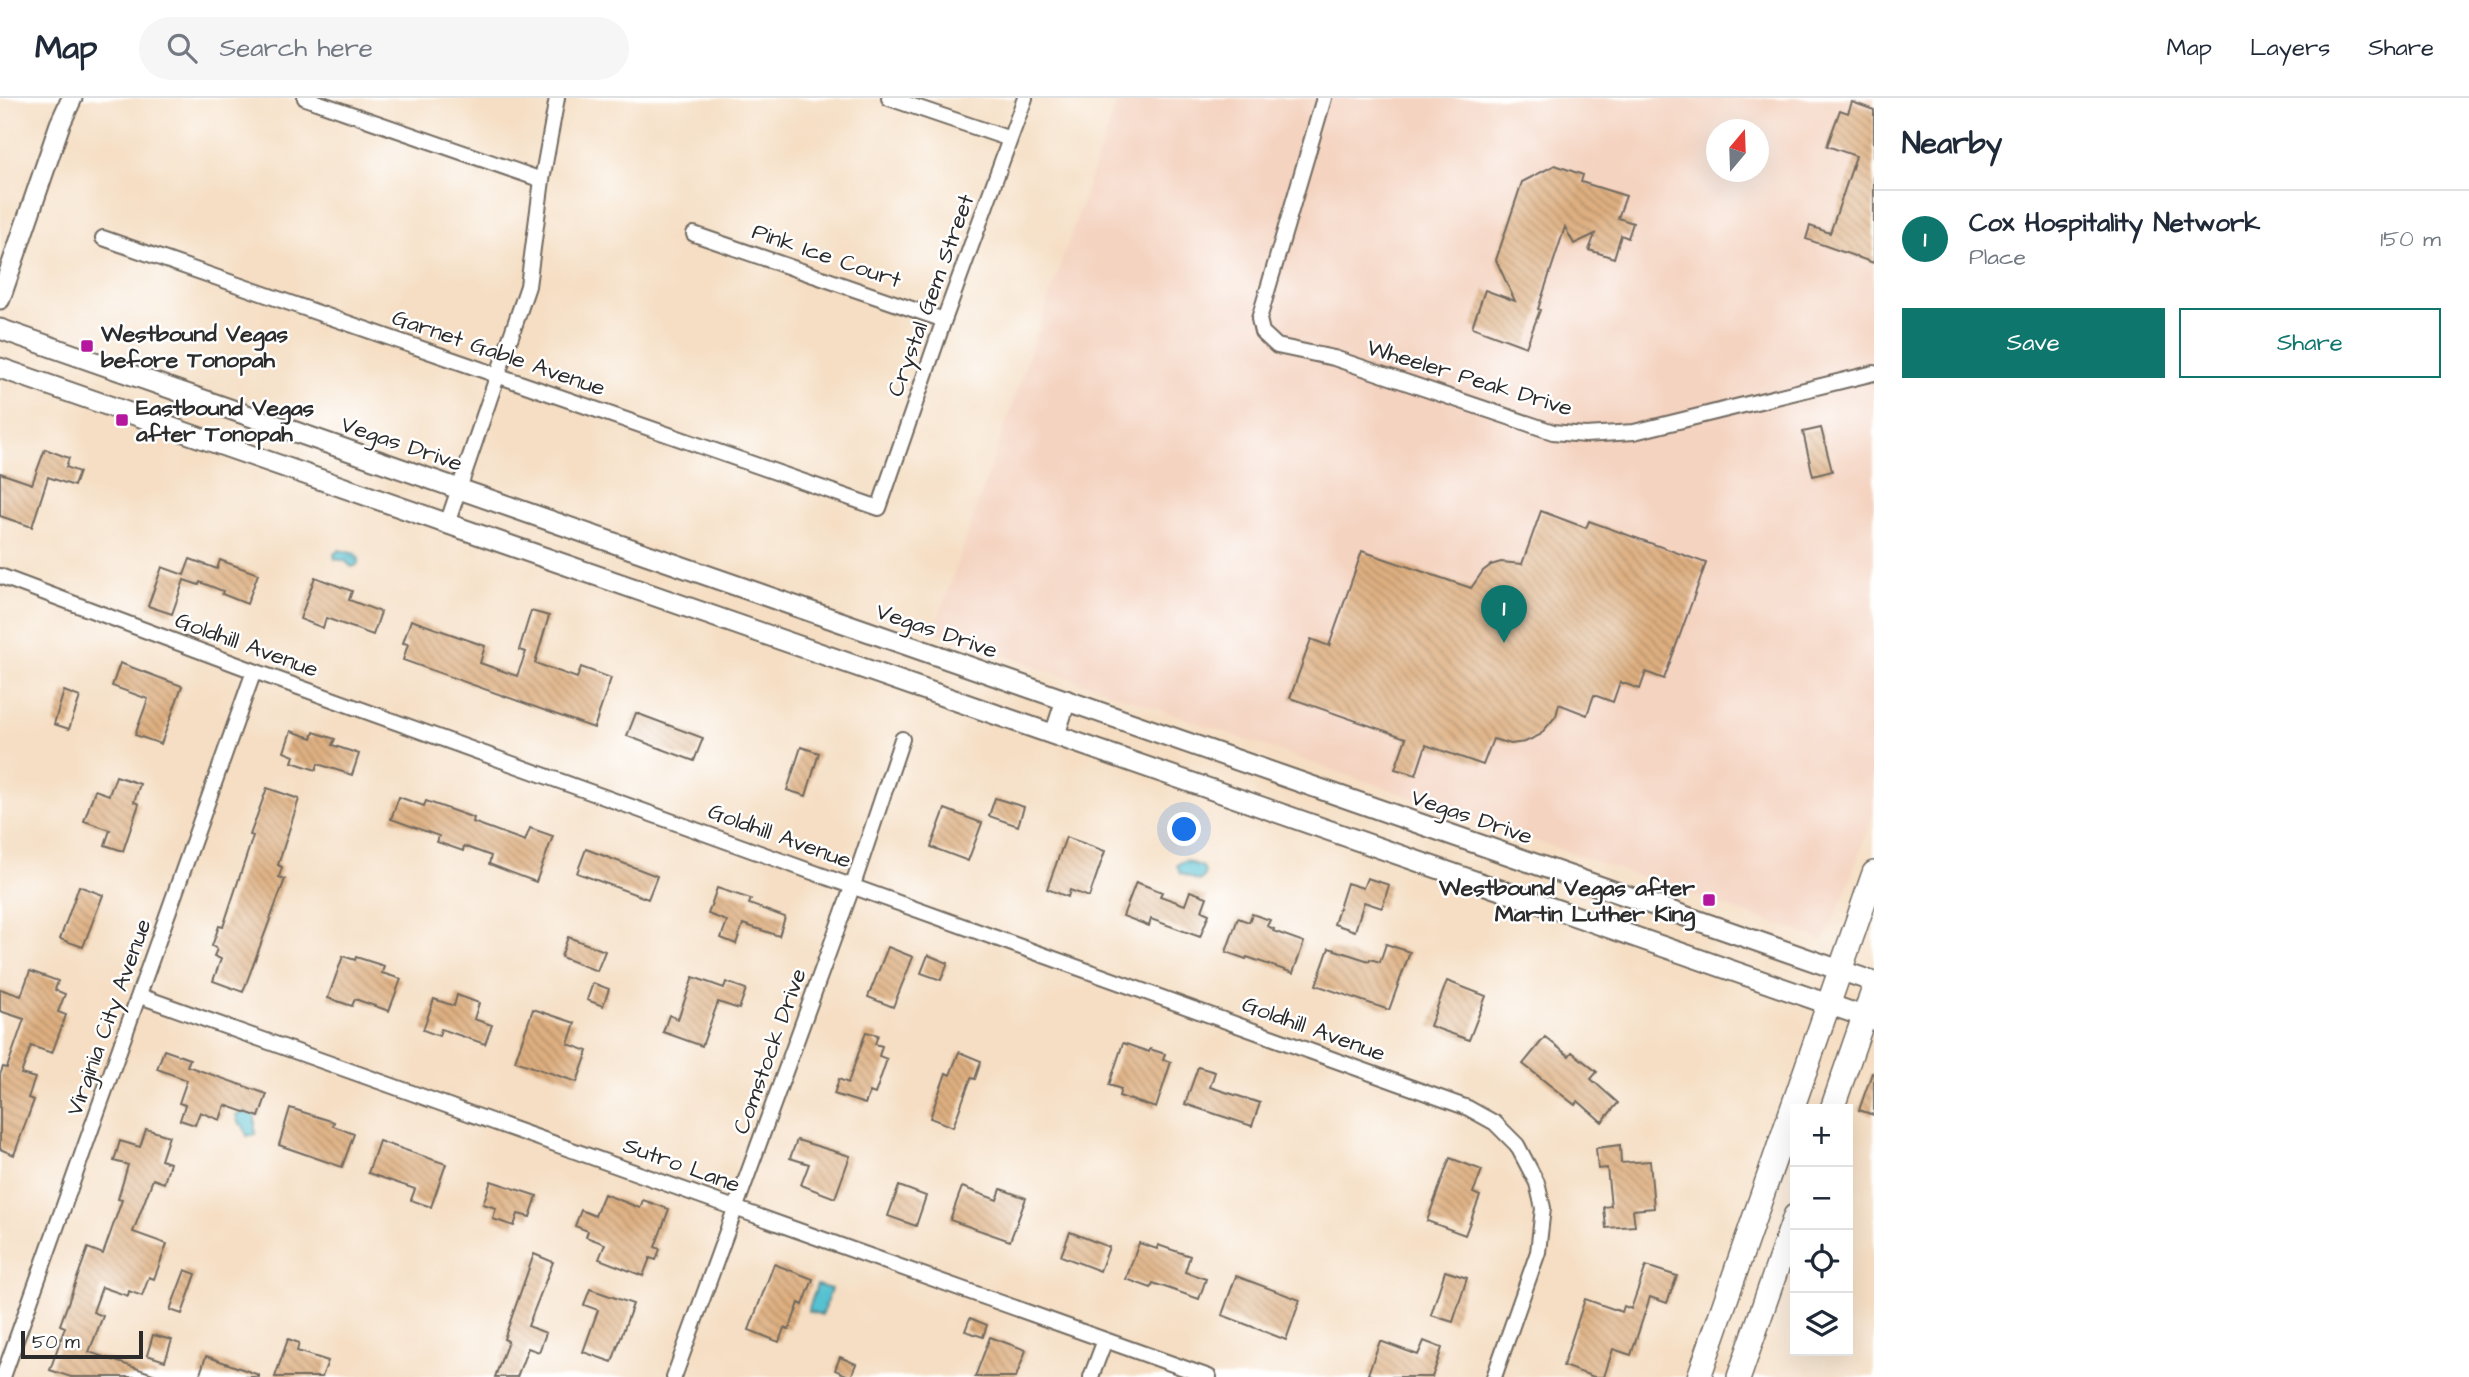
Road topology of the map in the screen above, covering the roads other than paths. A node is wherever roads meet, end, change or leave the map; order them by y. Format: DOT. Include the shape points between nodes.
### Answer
graph roads {
  1 [pos="72,98"];
  2 [pos="305,98"];
  3 [pos="557,98"];
  4 [pos="889,98"];
  5 [pos="1025,98"];
  6 [pos="1324,98"];
  7 [pos="1010,139"];
  8 [pos="542,180"];
  9 [pos="694,234"];
  10 [pos="103,238"];
  11 [pos="0,299"];
  12 [pos="944,320"];
  13 [pos="0,329"];
  14 [pos="0,368"];
  15 [pos="1874,373"];
  16 [pos="499,376"];
  17 [pos="459,489"];
  18 [pos="879,508"];
  19 [pos="447,524"];
  20 [pos="0,576"];
  21 [pos="254,671"];
  22 [pos="1066,701"];
  23 [pos="1055,734"];
  24 [pos="902,738"];
  25 [pos="1874,873"];
  26 [pos="853,885"];
  27 [pos="1861,979"];
  28 [pos="140,996"];
  29 [pos="1853,1012"];
  30 [pos="1833,1104"];
  31 [pos="736,1208"];
  32 [pos="1790,1230"];
  33 [pos="1105,1340"];
  34 [pos="4,1377"];
  35 [pos="674,1377"];
  36 [pos="1091,1377"];
  37 [pos="1209,1377"];
  38 [pos="1494,1377"];
  39 [pos="1699,1377"];
  40 [pos="1739,1377"];
  1 -- 11 [label="main road"];
  2 -- 8 [label="street"];
  3 -- 8 [label="street"];
  4 -- 7 [label="street"];
  5 -- 7 [label="street, Crystal Gem Street"];
  6 -- 15 [label="street, Wheeler Peak Drive" via="1259,318 1262,332 1277,346 1334,358 1553,432 1585,436 1634,432"];
  7 -- 12 [label="street, Crystal Gem Street"];
  8 -- 16 [label="street" via="527,286"];
  9 -- 12 [label="street, Pink Ice Court"];
  10 -- 16 [label="street, Garnet Gable Avenue"];
  12 -- 18 [label="street, Crystal Gem Street"];
  13 -- 17 [label="main road, Vegas Drive"];
  14 -- 19 [label="main road"];
  16 -- 17 [label="street"];
  16 -- 18 [label="street, Garnet Gable Avenue"];
  17 -- 19 [label="street"];
  17 -- 22 [label="main road, Vegas Drive"];
  19 -- 23 [label="main road"];
  20 -- 21 [label="street, Goldhill Avenue"];
  21 -- 26 [label="street, Goldhill Avenue"];
  21 -- 28 [label="street, Virginia City Avenue"];
  22 -- 23 [label="main road"];
  22 -- 27 [label="main road, Vegas Drive"];
  23 -- 29 [label="main road"];
  24 -- 26 [label="street, Comstock Drive"];
  25 -- 27 [label="main road"];
  26 -- 31 [label="street, Comstock Drive"];
  26 -- 38 [label="street, Goldhill Avenue" via="1468,1108 1495,1123 1528,1163 1543,1208 1538,1252"];
  27 -- 29 [label="main road"];
  27 -- 29 [label="main road"];
  28 -- 31 [label="street, Sutro Lane"];
  28 -- 34 [label="street, Virginia City Avenue"];
  29 -- 30 [label="main road"];
  29 -- 39 [label="main road"];
  31 -- 33 [label="street, Sutro Lane"];
  31 -- 35 [label="street, Comstock Drive"];
  32 -- 40 [label="main road"];
  33 -- 36 [label="street"];
  33 -- 37 [label="street, Sutro Lane"];
}
